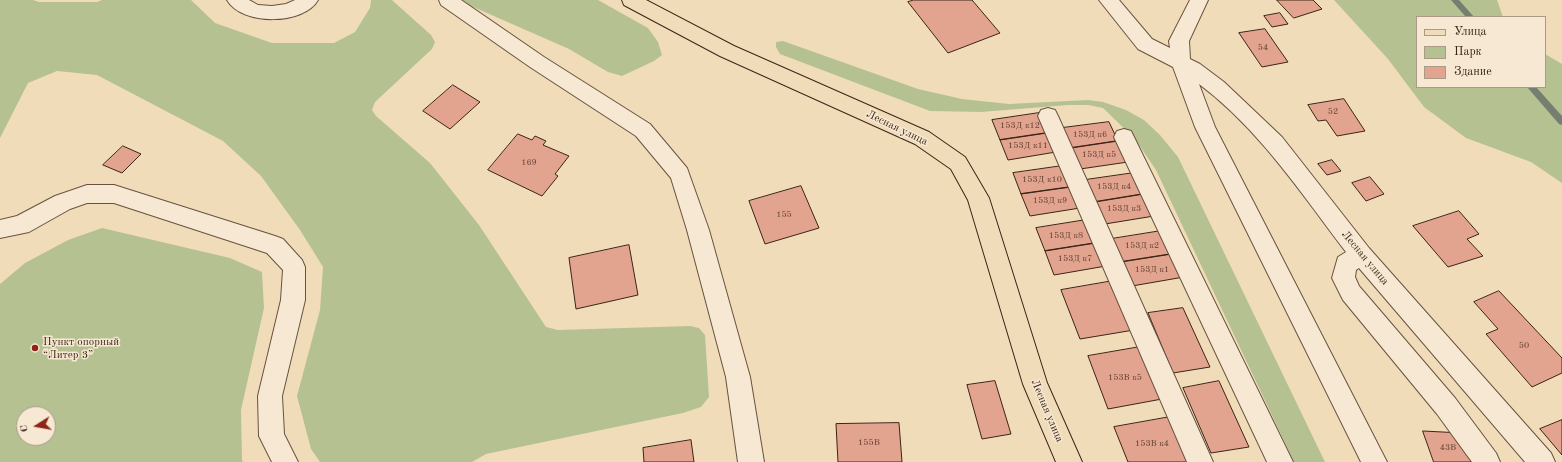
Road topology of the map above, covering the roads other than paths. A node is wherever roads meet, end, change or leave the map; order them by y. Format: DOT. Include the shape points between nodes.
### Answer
graph roads {
  1 [pos="236,0"];
  2 [pos="309,0"];
  3 [pos="448,0"];
  4 [pos="631,0"];
  5 [pos="1108,0"];
  6 [pos="1199,0"];
  7 [pos="1181,64"];
  8 [pos="1048,116"];
  9 [pos="1124,137"];
  10 [pos="0,229"];
  11 [pos="1361,255"];
  12 [pos="285,462"];
  13 [pos="751,462"];
  14 [pos="1069,462"];
  15 [pos="1200,462"];
  16 [pos="1280,462"];
  17 [pos="1374,462"];
  18 [pos="1487,462"];
  19 [pos="1542,462"];
  1 -- 2 [label="street" via="249,10 275,14 293,9"];
  3 -- 13 [label="street" via="537,62 643,130 680,174 738,377"];
  4 -- 14 [label="main road, Лесная улица" via="727,51 922,138 958,164 978,198 1035,384"];
  5 -- 7 [label="street, Лесная улица" via="1145,44"];
  6 -- 7 [label="street" via="1179,41"];
  7 -- 11 [label="street, Лесная улица" via="1193,69 1218,87 1275,143"];
  7 -- 17 [label="street" via="1205,127"];
  8 -- 15 [label="street"];
  9 -- 16 [label="street"];
  10 -- 12 [label="street" via="21,225 63,202 87,194 114,194 275,246 294,267 292,300 270,396 272,436"];
  11 -- 18 [label="street" via="1346,264 1343,278 1351,293 1446,406"];
  11 -- 19 [label="street, Лесная улица"];
}
